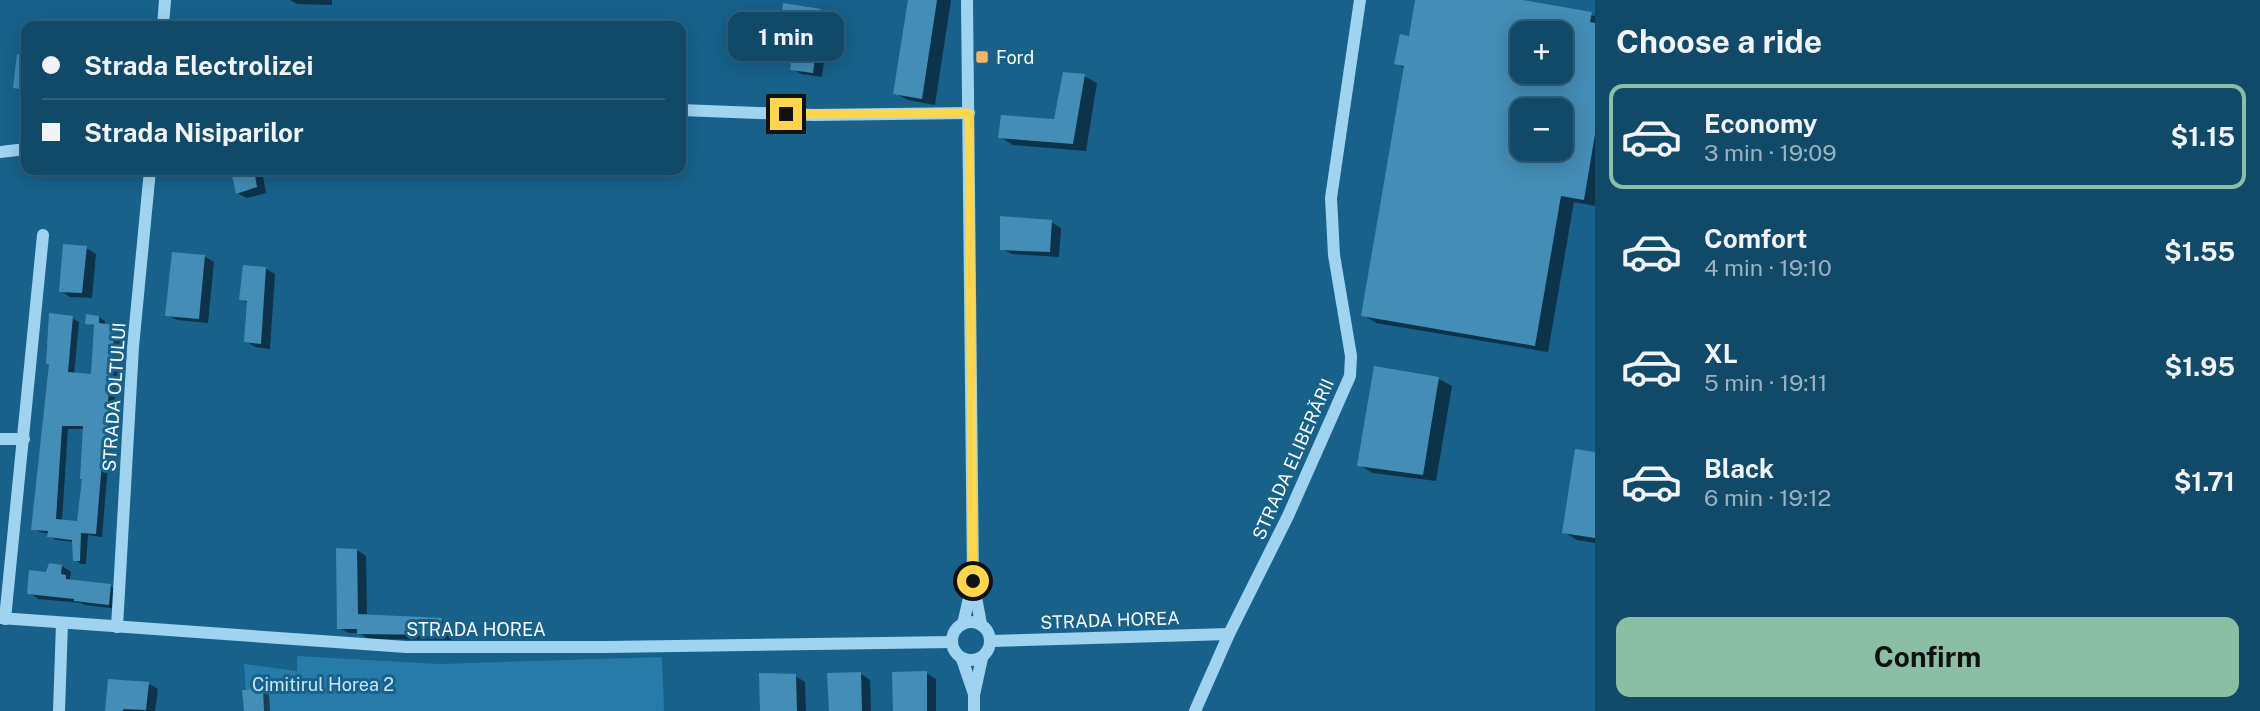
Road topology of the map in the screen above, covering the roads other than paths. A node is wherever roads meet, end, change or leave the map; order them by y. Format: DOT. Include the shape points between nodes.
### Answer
graph roads {
  1 [pos="165,0"];
  2 [pos="967,0"];
  3 [pos="1360,0"];
  4 [pos="163,21"];
  5 [pos="686,110"];
  6 [pos="969,113"];
  7 [pos="21,150"];
  8 [pos="0,152"];
  9 [pos="150,175"];
  10 [pos="43,234"];
  11 [pos="0,439"];
  12 [pos="24,439"];
  13 [pos="973,581"];
  14 [pos="3,619"];
  15 [pos="62,623"];
  16 [pos="963,624"];
  17 [pos="981,624"];
  18 [pos="117,627"];
  19 [pos="1229,634"];
  20 [pos="991,641"];
  21 [pos="952,642"];
  22 [pos="982,658"];
  23 [pos="962,659"];
  24 [pos="974,695"];
  25 [pos="59,711"];
  26 [pos="974,711"];
  27 [pos="1195,711"];
  1 -- 4 [label="street"];
  2 -- 6 [label="street"];
  3 -- 19 [label="street, STRADA ELIBERĂRII" via="1331,198 1350,376"];
  5 -- 6 [label="street" via="813,115"];
  6 -- 13 [label="street"];
  7 -- 8 [label="street"];
  9 -- 18 [label="street, STRADA OLTULUI" via="133,348"];
  10 -- 12 [label="street"];
  11 -- 12 [label="street"];
  12 -- 14 [label="street"];
  13 -- 16 [label="street"];
  13 -- 17 [label="street"];
  14 -- 15 [label="street, STRADA HOREA"];
  15 -- 18 [label="street, STRADA HOREA"];
  15 -- 25 [label="street"];
  16 -- 17 [label="street"];
  16 -- 21 [label="street"];
  17 -- 20 [label="street"];
  18 -- 21 [label="street, STRADA HOREA" via="406,647"];
  19 -- 20 [label="street, STRADA HOREA"];
  19 -- 27 [label="street, STRADA ELIBERĂRII"];
  20 -- 22 [label="street"];
  21 -- 23 [label="street"];
  22 -- 23 [label="street"];
  22 -- 24 [label="street"];
  23 -- 24 [label="street"];
  24 -- 26 [label="street"];
}
